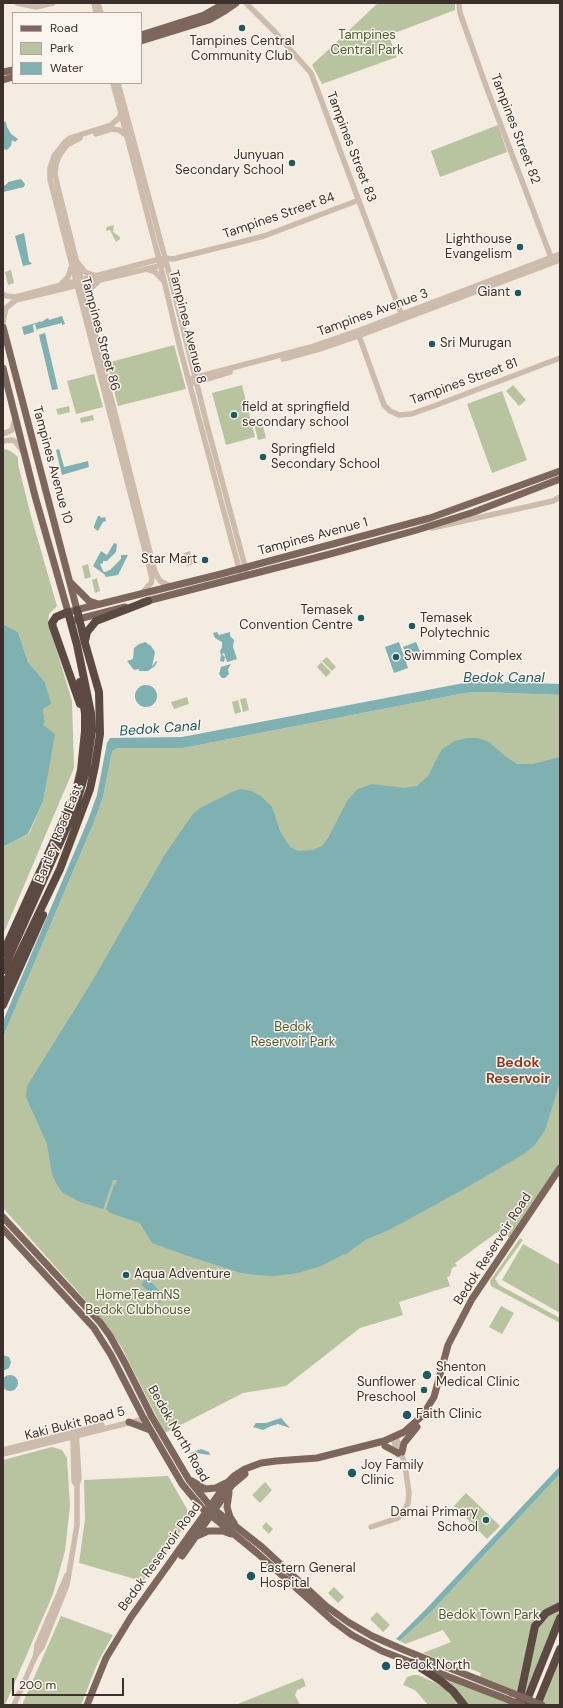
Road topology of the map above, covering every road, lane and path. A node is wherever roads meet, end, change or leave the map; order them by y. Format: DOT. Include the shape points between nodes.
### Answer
graph roads {
  1 [pos="17,3"];
  2 [pos="28,3"];
  3 [pos="43,3"];
  4 [pos="53,3"];
  5 [pos="225,3"];
  6 [pos="236,3"];
  7 [pos="246,3"];
  8 [pos="460,3"];
  9 [pos="142,35"];
  10 [pos="142,40"];
  11 [pos="113,84"];
  12 [pos="118,84"];
  13 [pos="121,113"];
  14 [pos="102,130"];
  15 [pos="126,135"];
  16 [pos="359,200"];
  17 [pos="155,245"];
  18 [pos="560,254"];
  19 [pos="76,259"];
  20 [pos="552,260"];
  21 [pos="560,260"];
  22 [pos="163,262"];
  23 [pos="142,264"];
  24 [pos="72,267"];
  25 [pos="146,269"];
  26 [pos="96,275"];
  27 [pos="78,280"];
  28 [pos="100,281"];
  29 [pos="164,282"];
  30 [pos="61,284"];
  31 [pos="80,286"];
  32 [pos="65,289"];
  33 [pos="3,294"];
  34 [pos="83,297"];
  35 [pos="402,316"];
  36 [pos="3,322"];
  37 [pos="3,327"];
  38 [pos="359,333"];
  39 [pos="560,355"];
  40 [pos="560,358"];
  41 [pos="3,368"];
  42 [pos="196,380"];
  43 [pos="190,382"];
  44 [pos="15,417"];
  45 [pos="3,434"];
  46 [pos="3,441"];
  47 [pos="25,457"];
  48 [pos="560,471"];
  49 [pos="560,479"];
  50 [pos="560,497"];
  51 [pos="453,510"];
  52 [pos="230,514"];
  53 [pos="224,515"];
  54 [pos="457,518"];
  55 [pos="417,530"];
  56 [pos="328,546"];
  57 [pos="330,554"];
  58 [pos="242,568"];
  59 [pos="244,575"];
  60 [pos="212,576"];
  61 [pos="70,583"];
  62 [pos="215,584"];
  63 [pos="173,586"];
  64 [pos="142,593"];
  65 [pos="148,601"];
  66 [pos="99,604"];
  67 [pos="77,610"];
  68 [pos="68,612"];
  69 [pos="80,619"];
  70 [pos="71,621"];
  71 [pos="85,643"];
  72 [pos="83,754"];
  73 [pos="60,869"];
  74 [pos="3,953"];
  75 [pos="3,970"];
  76 [pos="3,988"];
  77 [pos="3,1005"];
  78 [pos="560,1168"];
  79 [pos="560,1177"];
  80 [pos="3,1217"];
  81 [pos="3,1229"];
  82 [pos="89,1311"];
  83 [pos="89,1322"];
  84 [pos="151,1415"];
  85 [pos="143,1417"];
  86 [pos="129,1422"];
  87 [pos="417,1427"];
  88 [pos="150,1431"];
  89 [pos="75,1433"];
  90 [pos="395,1439"];
  91 [pos="385,1446"];
  92 [pos="3,1450"];
  93 [pos="400,1452"];
  94 [pos="3,1454"];
  95 [pos="234,1476"];
  96 [pos="189,1480"];
  97 [pos="230,1488"];
  98 [pos="194,1500"];
  99 [pos="211,1512"];
  100 [pos="236,1526"];
  101 [pos="234,1534"];
  102 [pos="193,1537"];
  103 [pos="560,1606"];
  104 [pos="560,1618"];
  105 [pos="560,1649"];
  106 [pos="560,1662"];
  107 [pos="413,1663"];
  108 [pos="542,1694"];
  109 [pos="510,1696"];
  110 [pos="14,1705"];
  111 [pos="87,1705"];
  112 [pos="92,1705"];
  113 [pos="464,1705"];
  114 [pos="520,1705"];
  115 [pos="525,1705"];
  116 [pos="537,1705"];
  117 [pos="542,1705"];
  1 -- 4 [label="street" via="36,7"];
  2 -- 3 [label="street"];
  5 -- 9 [label="main road" via="204,15"];
  6 -- 10 [label="main road" via="209,20"];
  7 -- 16 [label="street, Tampines Street 83" via="274,30 311,73"];
  8 -- 20 [label="street, Tampines Street 82" via="460,13 486,86"];
  11 -- 13 [label="street, Tampines Avenue 8"];
  12 -- 22 [label="street, Tampines Avenue 8"];
  13 -- 14 [label="street, Tampines Street 86" via="115,122"];
  13 -- 15 [label="street, Tampines Avenue 8"];
  14 -- 15 [label="street, Tampines Street 86" via="119,130"];
  14 -- 19 [label="street, Tampines Street 86" via="72,141 63,150 56,164 58,192"];
  14 -- 24 [label="street, Tampines Street 86" via="70,138 54,156 50,168 50,179"];
  15 -- 17 [label="street, Tampines Avenue 8"];
  16 -- 22 [label="street, Tampines Street 84" via="264,236"];
  16 -- 35 [label="street, Tampines Street 83"];
  17 -- 22 [label="street, Tampines Avenue 8"];
  17 -- 23 [label="street" via="151,257"];
  18 -- 20 [label="street, Tampines Avenue 3"];
  19 -- 26 [label="street" via="84,272"];
  19 -- 27 [label="street, Tampines Street 86"];
  20 -- 21 [label="street, Tampines Avenue 3"];
  20 -- 35 [label="street, Tampines Avenue 3"];
  22 -- 23 [label="street"];
  22 -- 25 [label="street"];
  22 -- 29 [label="street, Tampines Avenue 8"];
  22 -- 42 [label="street, Tampines Avenue 8"];
  23 -- 26 [label="street"];
  24 -- 27 [label="street, Tampines Street 86"];
  24 -- 30 [label="street" via="68,277"];
  25 -- 28 [label="street"];
  25 -- 29 [label="street" via="158,274"];
  26 -- 27 [label="street"];
  27 -- 30 [label="street"];
  27 -- 31 [label="street, Tampines Street 86"];
  28 -- 31 [label="street"];
  28 -- 34 [label="street"];
  29 -- 43 [label="street, Tampines Avenue 8"];
  30 -- 33 [label="street" via="16,297"];
  31 -- 32 [label="street"];
  31 -- 34 [label="street, Tampines Street 86"];
  32 -- 34 [label="street"];
  32 -- 36 [label="street" via="11,303 6,308"];
  34 -- 63 [label="street, Tampines Street 86" via="155,572 160,581"];
  34 -- 64 [label="street, Tampines Street 86" via="152,578 151,584"];
  35 -- 38 [label="street, Tampines Avenue 3"];
  37 -- 61 [label="main road, Tampines Avenue 10"];
  38 -- 39 [label="street, Tampines Street 81" via="387,403 392,409 400,412 410,411"];
  38 -- 40 [label="street, Tampines Street 81" via="384,405 390,412 399,415 411,414 434,406"];
  38 -- 42 [label="street, Tampines Avenue 3" via="301,354"];
  41 -- 44 [label="main road, Tampines Avenue 10"];
  42 -- 43 [label="street, Tampines Avenue 3"];
  42 -- 52 [label="street, Tampines Avenue 8"];
  43 -- 53 [label="street, Tampines Avenue 8"];
  44 -- 45 [label="street" via="12,430"];
  44 -- 47 [label="main road, Tampines Avenue 10"];
  46 -- 47 [label="street" via="16,442"];
  47 -- 68 [label="main road, Tampines Avenue 10"];
  48 -- 51 [label="main road, Tampines Avenue 1"];
  49 -- 54 [label="main road, Tampines Avenue 1"];
  50 -- 55 [label="street, Tampines Avenue 1" via="453,524"];
  51 -- 54 [label="main road"];
  51 -- 56 [label="main road, Tampines Avenue 1"];
  52 -- 53 [label="street"];
  52 -- 58 [label="street, Tampines Avenue 8"];
  53 -- 58 [label="street, Tampines Avenue 8"];
  54 -- 55 [label="main road, Tampines Avenue 1"];
  55 -- 57 [label="main road, Tampines Avenue 1"];
  56 -- 57 [label="main road"];
  56 -- 58 [label="main road, Tampines Avenue 1"];
  57 -- 59 [label="main road, Tampines Avenue 1"];
  58 -- 59 [label="street, Tampines Avenue 8"];
  58 -- 60 [label="main road, Tampines Avenue 1"];
  59 -- 62 [label="main road, Tampines Avenue 1"];
  60 -- 62 [label="main road"];
  60 -- 63 [label="main road, Tampines Avenue 1"];
  61 -- 66 [label="main road" via="88,601"];
  61 -- 67 [label="main road, Tampines Avenue 10"];
  62 -- 65 [label="main road, Tampines Avenue 1"];
  63 -- 64 [label="main road, Tampines Avenue 1"];
  64 -- 66 [label="main road, Tampines Avenue 1"];
  65 -- 69 [label="main road, Tampines Avenue 1"];
  65 -- 71 [label="highway" via="96,621 87,632"];
  66 -- 67 [label="main road, Tampines Avenue 1"];
  67 -- 68 [label="main road, Tampines Avenue 1"];
  67 -- 69 [label="highway, Bartley Road East"];
  68 -- 70 [label="highway, Bartley Road East"];
  68 -- 72 [label="highway" via="67,622 82,690"];
  68 -- 72 [label="highway" via="56,617 52,623 80,703"];
  69 -- 70 [label="main road, Tampines Avenue 1"];
  69 -- 71 [label="highway, Bartley Road East"];
  70 -- 75 [label="highway, Bartley Road East" via="91,713 92,731 86,771 74,811"];
  71 -- 73 [label="highway, Bartley Road East" via="99,692 100,734 90,789"];
  72 -- 74 [label="highway" via="76,790 69,808"];
  73 -- 76 [label="highway, Bartley Road East"];
  73 -- 77 [label="highway" via="47,907"];
  78 -- 90 [label="main road, Bedok Reservoir Road" via="464,1314 448,1345 429,1408 415,1424"];
  79 -- 87 [label="main road, Bedok Reservoir Road" via="476,1302 453,1347 436,1404"];
  80 -- 82 [label="main road, Bedok North Road"];
  81 -- 83 [label="main road, Bedok North Road"];
  82 -- 83 [label="main road"];
  82 -- 84 [label="main road, Bedok North Road" via="100,1322 119,1351"];
  83 -- 85 [label="main road, Bedok North Road" via="112,1355"];
  84 -- 85 [label="street, Kaki Bukit Road 5"];
  84 -- 96 [label="main road, Bedok North Road"];
  85 -- 86 [label="street, Kaki Bukit Road 5"];
  85 -- 88 [label="main road, Bedok North Road"];
  85 -- 89 [label="street, Kaki Bukit Road 5"];
  86 -- 88 [label="main road"];
  86 -- 89 [label="street, Kaki Bukit Road 5"];
  87 -- 90 [label="main road, Bedok Reservoir Road"];
  87 -- 93 [label="main road"];
  88 -- 98 [label="main road, Bedok North Road"];
  89 -- 92 [label="street, Kaki Bukit Road 5"];
  89 -- 94 [label="street, Kaki Bukit Road 5"];
  89 -- 110 [label="street" via="79,1479 77,1525 70,1569"];
  90 -- 91 [label="main road, Bedok Reservoir Road"];
  90 -- 93 [label="street"];
  90 -- 95 [label="main road, Bedok Reservoir Road" via="321,1458 261,1463"];
  91 -- 93 [label="main road"];
  91 -- 97 [label="main road, Bedok Reservoir Road" via="317,1463 263,1468 244,1475"];
  93 -- 93 [label="street" via="405,1484 404,1504 394,1517 371,1526 398,1518 408,1503 409,1489"];
  95 -- 96 [label="main road" via="222,1486 205,1489"];
  95 -- 99 [label="main road, Bedok Reservoir Road"];
  96 -- 99 [label="main road, Bedok North Road"];
  97 -- 99 [label="main road, Bedok Reservoir Road"];
  97 -- 100 [label="main road" via="227,1508"];
  98 -- 99 [label="main road, Bedok North Road"];
  98 -- 102 [label="main road" via="199,1515"];
  99 -- 100 [label="main road, Bedok North Road"];
  99 -- 101 [label="main road, Bedok North Road"];
  99 -- 102 [label="main road, Bedok Reservoir Road"];
  100 -- 109 [label="main road, Bedok North Road" via="326,1606 358,1628"];
  101 -- 102 [label="main road" via="208,1531"];
  101 -- 107 [label="main road, Bedok North Road" via="343,1629 375,1648"];
  102 -- 111 [label="main road, Bedok Reservoir Road" via="139,1606 114,1645"];
  102 -- 112 [label="main road, Bedok Reservoir Road" via="118,1646"];
  103 -- 114 [label="highway" via="545,1613 535,1628"];
  104 -- 115 [label="highway"];
  105 -- 108 [label="highway"];
  106 -- 108 [label="highway"];
  107 -- 109 [label="main road, Bedok North Road"];
  107 -- 113 [label="highway" via="447,1686"];
  108 -- 116 [label="highway"];
  109 -- 114 [label="main road, Bedok North Road, bridge"];
  109 -- 117 [label="main road, Bedok North Road, bridge"];
}
